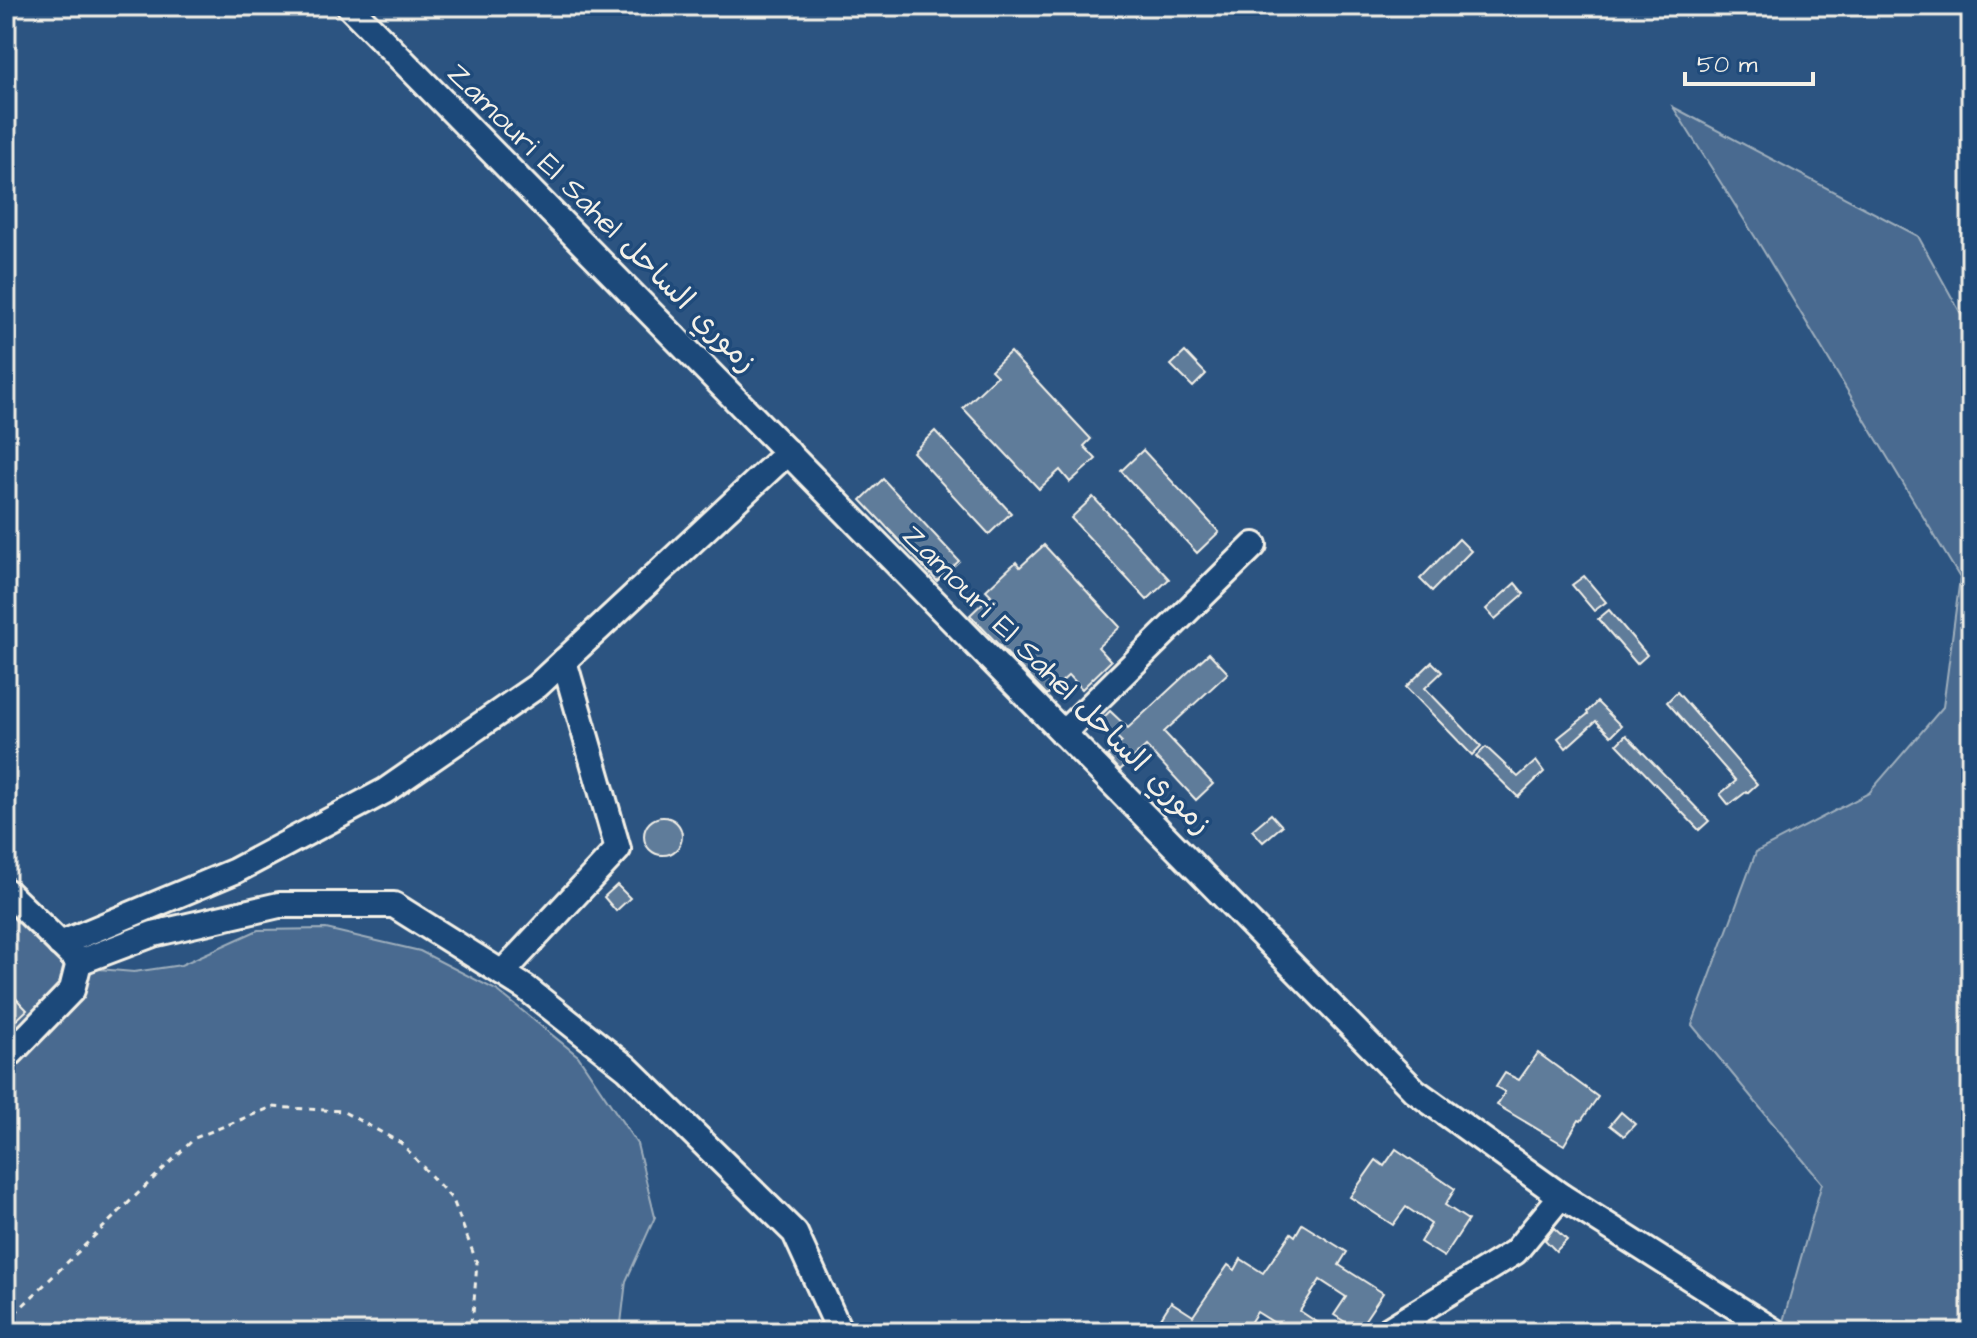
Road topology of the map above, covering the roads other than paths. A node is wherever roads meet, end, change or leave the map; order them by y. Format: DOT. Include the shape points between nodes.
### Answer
graph roads {
  1 [pos="349,6"];
  2 [pos="788,452"];
  3 [pos="1254,545"];
  4 [pos="564,661"];
  5 [pos="1063,733"];
  6 [pos="6,891"];
  7 [pos="60,944"];
  8 [pos="79,962"];
  9 [pos="502,973"];
  10 [pos="11,1053"];
  11 [pos="1561,1196"];
  12 [pos="779,1217"];
  13 [pos="808,1225"];
  14 [pos="840,1332"];
  15 [pos="1385,1332"];
  16 [pos="1775,1332"];
  1 -- 2 [label="street, Zamouri El Sahel زموري الساحل"];
  2 -- 4 [label="street"];
  2 -- 5 [label="street, Zamouri El Sahel زموري الساحل"];
  3 -- 5 [label="street"];
  4 -- 7 [label="street" via="537,686 385,791 235,871"];
  4 -- 9 [label="street" via="618,849"];
  5 -- 11 [label="street, Zamouri El Sahel زموري الساحل" via="1415,1091"];
  6 -- 7 [label="street"];
  7 -- 8 [label="street"];
  8 -- 9 [label="street" via="153,934 279,905 394,905"];
  8 -- 10 [label="street" via="72,990"];
  9 -- 12 [label="street" via="627,1068"];
  11 -- 15 [label="street" via="1515,1252"];
  11 -- 16 [label="street, Zamouri El Sahel زموري الساحل"];
  12 -- 13 [label="street"];
  12 -- 14 [label="street" via="795,1233"];
}
